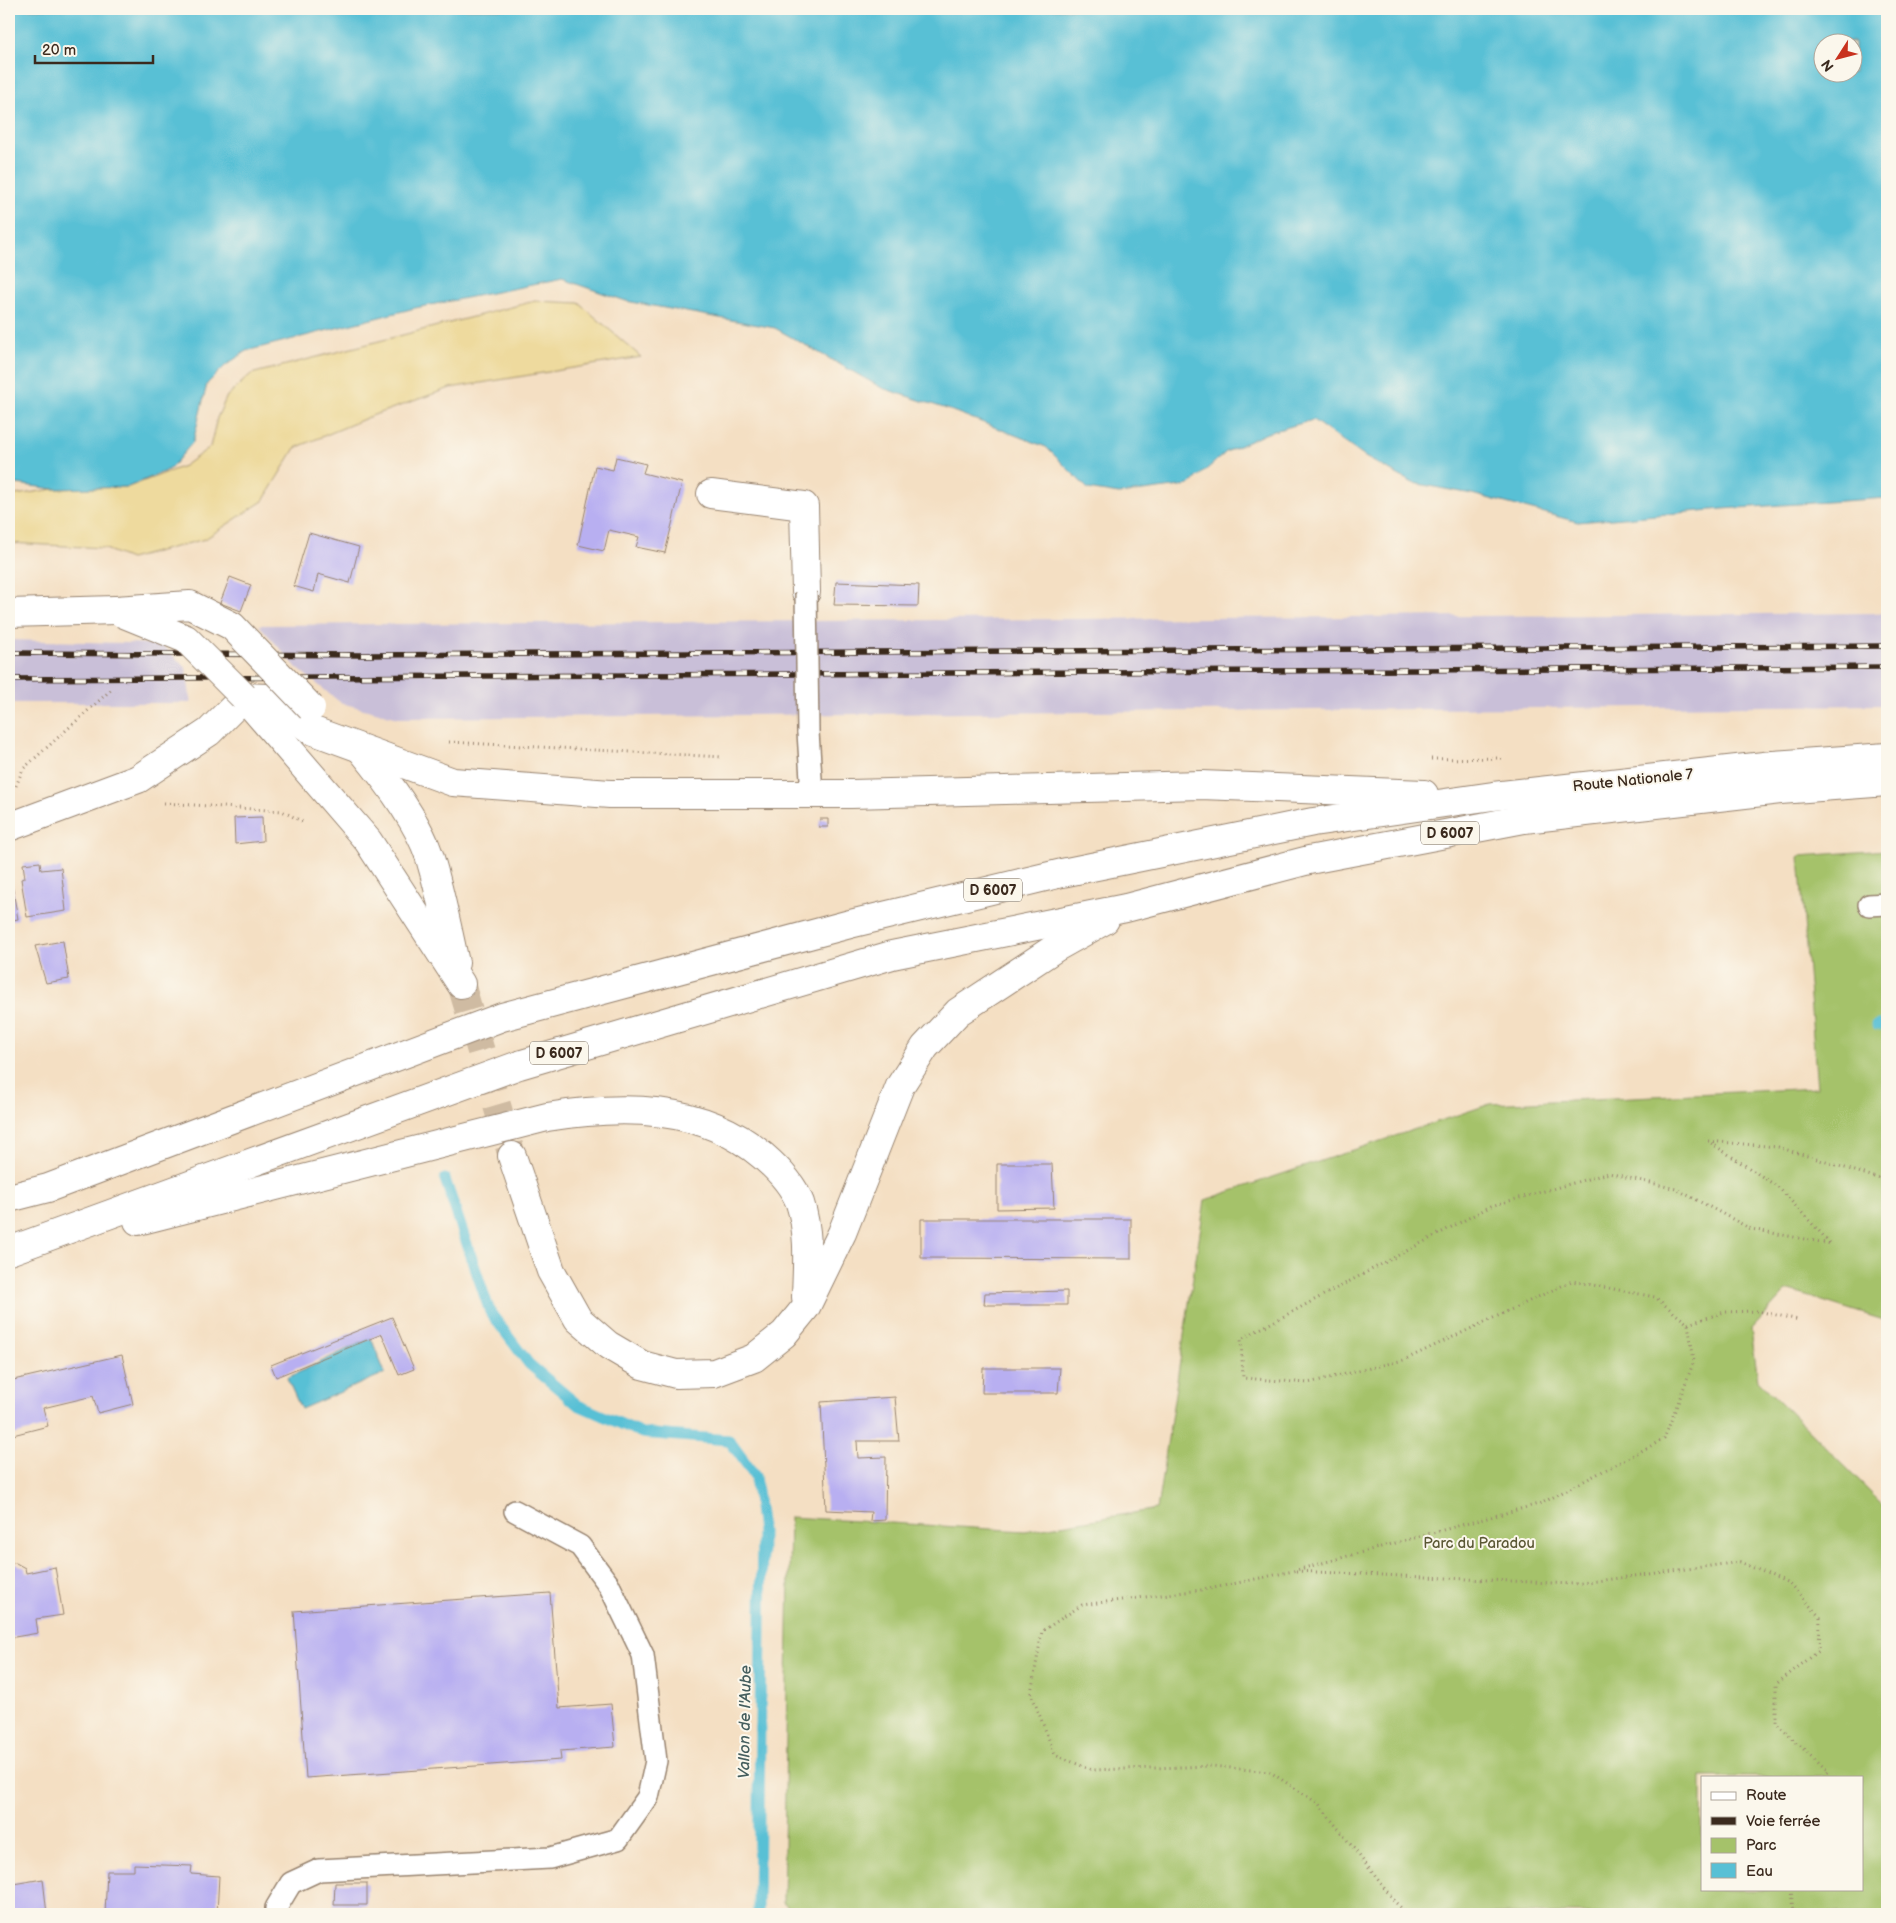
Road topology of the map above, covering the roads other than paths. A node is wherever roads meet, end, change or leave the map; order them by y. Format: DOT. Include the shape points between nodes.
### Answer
graph roads {
  1 [pos="711,494"];
  2 [pos="806,592"];
  3 [pos="116,610"];
  4 [pos="9,613"];
  5 [pos="244,697"];
  6 [pos="360,748"];
  7 [pos="1887,757"];
  8 [pos="1777,777"];
  9 [pos="1887,782"];
  10 [pos="812,794"];
  11 [pos="1492,796"];
  12 [pos="10,827"];
  13 [pos="1126,908"];
  14 [pos="512,1156"];
  15 [pos="9,1198"];
  16 [pos="9,1251"];
  17 [pos="9,1255"];
  18 [pos="806,1307"];
  19 [pos="515,1511"];
  20 [pos="278,1914"];
  1 -- 2 [label="main road" via="804,506"];
  2 -- 10 [label="lane, bridge"];
  3 -- 4 [label="main road"];
  3 -- 5 [label="main road, bridge" via="186,639"];
  3 -- 6 [label="main road, bridge" via="190,605 232,626 311,708"];
  5 -- 6 [label="main road" via="269,698 311,730"];
  5 -- 6 [label="main road" via="368,841 461,984 429,854 383,775"];
  5 -- 12 [label="main road" via="209,732 138,779"];
  6 -- 10 [label="main road" via="454,782 610,794"];
  7 -- 8 [label="main road, D 6007"];
  8 -- 9 [label="main road, Route Nationale 7 / D 6007"];
  8 -- 11 [label="main road, Route Nationale 7 / D 6007"];
  8 -- 13 [label="main road, D 6007" via="1524,819 1309,860"];
  10 -- 11 [label="main road" via="1201,785"];
  11 -- 15 [label="main road, D 6007" via="1313,822 1062,873 850,924 511,1014 48,1188"];
  13 -- 16 [label="main road, D 6007" via="892,955 519,1065"];
  13 -- 18 [label="main road" via="996,985 958,1012 925,1047 900,1086 842,1233"];
  14 -- 18 [label="main road" via="551,1271 578,1319 608,1345 642,1365 676,1374 714,1373 754,1358 784,1334"];
  17 -- 18 [label="main road" via="547,1117 583,1111 647,1110 681,1114 719,1128 751,1146 779,1170 799,1201 807,1232"];
  19 -- 20 [label="lane" via="580,1546 609,1585 642,1656 656,1761 648,1797 618,1839 550,1858 319,1870 292,1884 276,1908"];
}
